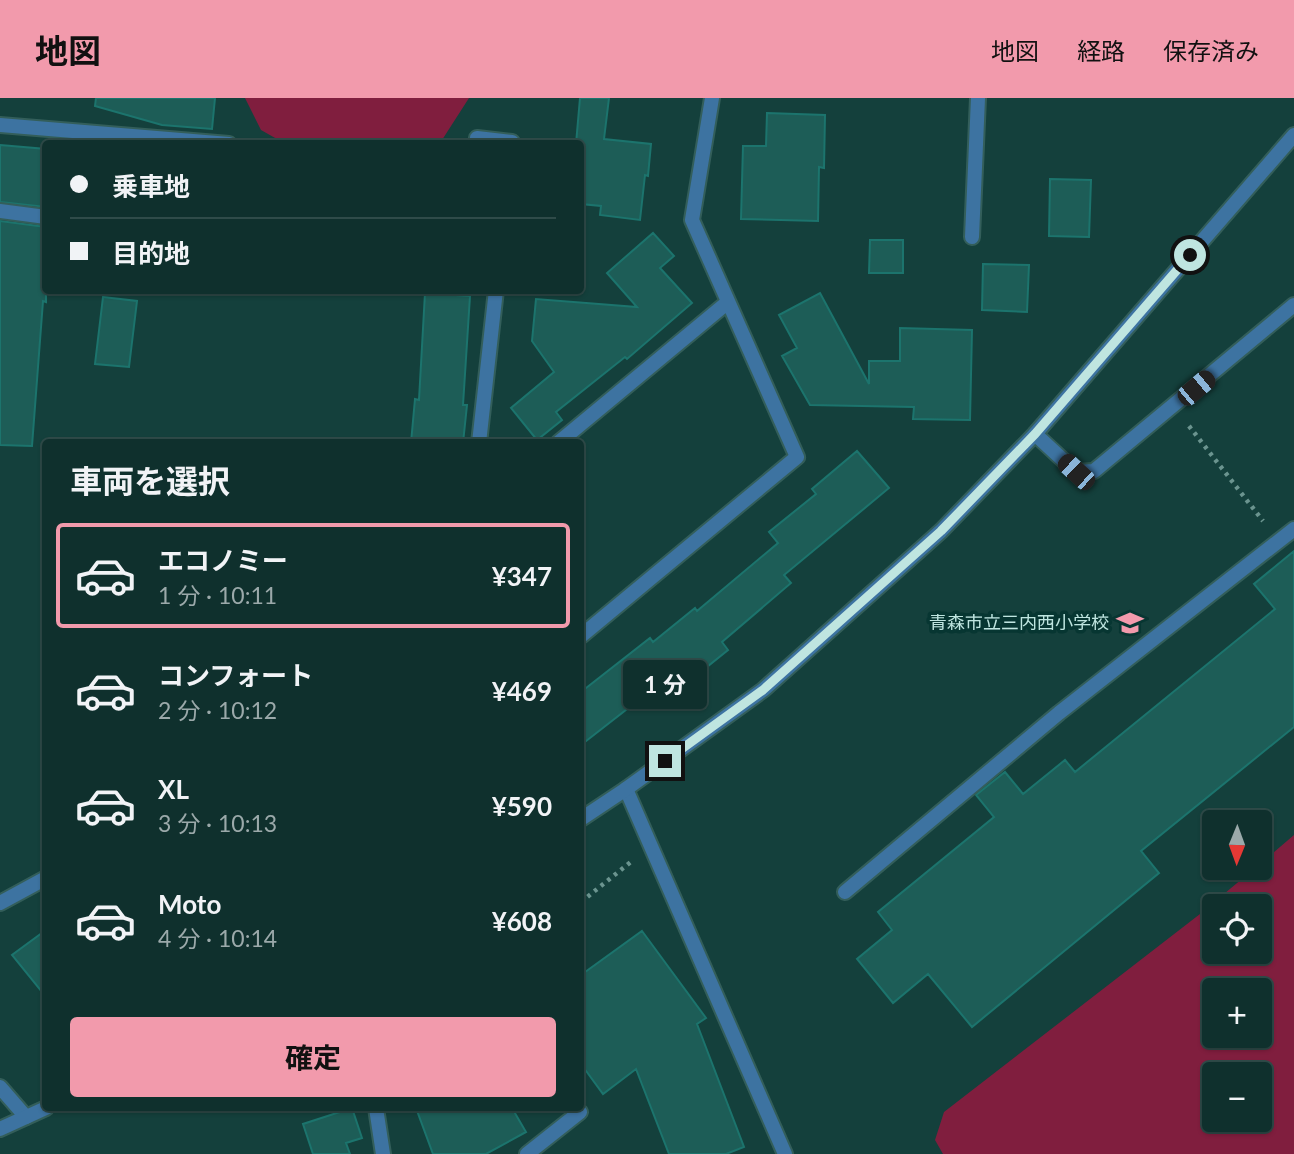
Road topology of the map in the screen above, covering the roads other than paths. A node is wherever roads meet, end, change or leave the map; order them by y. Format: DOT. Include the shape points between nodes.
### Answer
graph roads {
  1 [pos="712,98"];
  2 [pos="978,98"];
  3 [pos="0,125"];
  4 [pos="1294,135"];
  5 [pos="477,138"];
  6 [pos="181,140"];
  7 [pos="494,140"];
  8 [pos="0,211"];
  9 [pos="42,216"];
  10 [pos="972,237"];
  11 [pos="496,294"];
  12 [pos="728,302"];
  13 [pos="1294,305"];
  14 [pos="1035,434"];
  15 [pos="479,439"];
  16 [pos="563,439"];
  17 [pos="1294,529"];
  18 [pos="584,634"];
  19 [pos="626,789"];
  20 [pos="584,817"];
  21 [pos="42,880"];
  22 [pos="845,892"];
  23 [pos="0,903"];
  24 [pos="0,1087"];
  25 [pos="42,1110"];
  26 [pos="376,1111"];
  27 [pos="580,1112"];
  28 [pos="26,1117"];
  29 [pos="0,1129"];
  30 [pos="383,1154"];
  31 [pos="527,1154"];
  32 [pos="785,1154"];
  1 -- 12 [label="street" via="692,220"];
  2 -- 10 [label="street"];
  3 -- 6 [label="street"];
  4 -- 14 [label="street"];
  5 -- 7 [label="street"];
  8 -- 9 [label="street"];
  11 -- 15 [label="street"];
  12 -- 16 [label="street"];
  12 -- 18 [label="street" via="797,457"];
  13 -- 14 [label="street" via="1094,471 1076,472"];
  14 -- 19 [label="street" via="941,531 763,690"];
  17 -- 22 [label="street" via="1059,713"];
  19 -- 20 [label="street"];
  19 -- 32 [label="street"];
  21 -- 23 [label="street"];
  24 -- 28 [label="street"];
  25 -- 28 [label="street"];
  26 -- 30 [label="street"];
  27 -- 31 [label="street"];
  28 -- 29 [label="street"];
}
